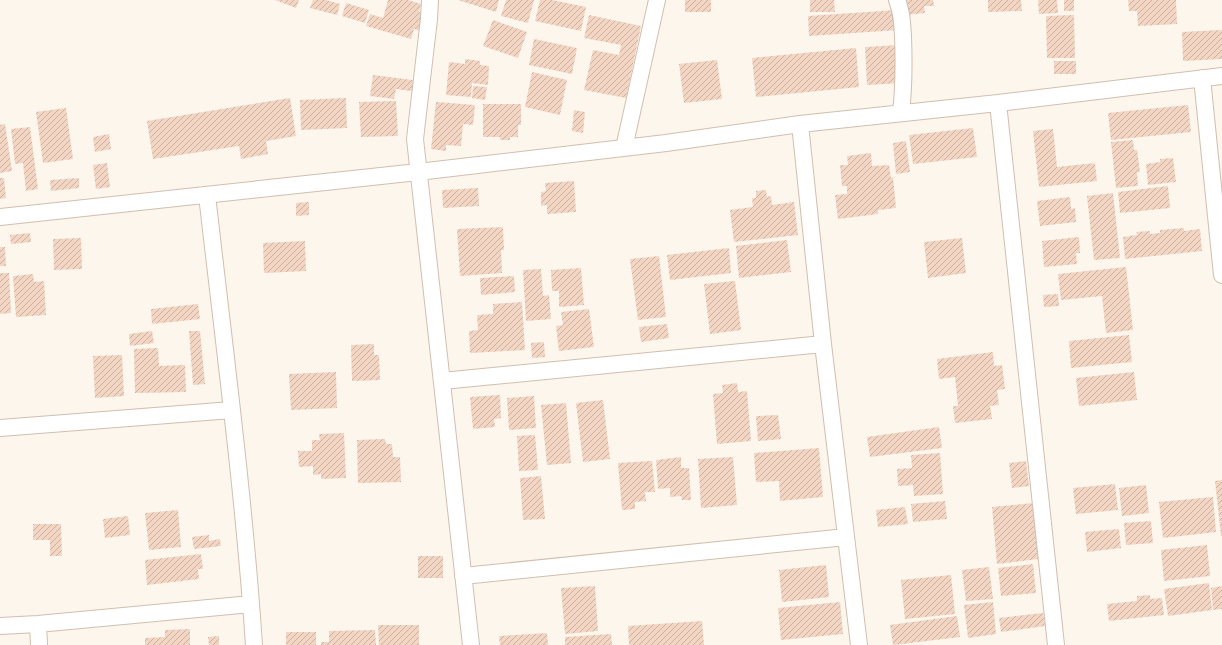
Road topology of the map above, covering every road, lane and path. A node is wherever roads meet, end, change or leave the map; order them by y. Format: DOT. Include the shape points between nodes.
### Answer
graph roads {
  1 [pos="430,0"];
  2 [pos="657,0"];
  3 [pos="897,0"];
  4 [pos="1222,76"];
  5 [pos="1202,78"];
  6 [pos="998,103"];
  7 [pos="901,113"];
  8 [pos="800,124"];
  9 [pos="624,148"];
  10 [pos="418,172"];
  11 [pos="207,195"];
  12 [pos="0,217"];
  13 [pos="1222,276"];
  14 [pos="823,344"];
  15 [pos="442,381"];
  16 [pos="232,410"];
  17 [pos="0,428"];
  18 [pos="846,537"];
  19 [pos="463,576"];
  20 [pos="252,604"];
  21 [pos="38,624"];
  22 [pos="0,626"];
  23 [pos="39,645"];
  24 [pos="254,645"];
  25 [pos="471,645"];
  26 [pos="859,645"];
  27 [pos="1056,645"];
  1 -- 10 [label="street" via="415,139"];
  2 -- 9 [label="street"];
  3 -- 7 [label="street" via="901,11 904,46"];
  4 -- 5 [label="street"];
  5 -- 6 [label="street"];
  5 -- 13 [label="street"];
  6 -- 7 [label="street"];
  6 -- 27 [label="street"];
  7 -- 8 [label="street"];
  8 -- 9 [label="street"];
  8 -- 14 [label="street"];
  9 -- 10 [label="street"];
  10 -- 11 [label="street"];
  10 -- 15 [label="street"];
  11 -- 12 [label="street"];
  11 -- 16 [label="street"];
  14 -- 15 [label="street"];
  14 -- 18 [label="street"];
  15 -- 19 [label="street"];
  16 -- 17 [label="street"];
  16 -- 20 [label="street"];
  18 -- 19 [label="street"];
  18 -- 26 [label="street"];
  19 -- 25 [label="street"];
  20 -- 21 [label="street"];
  20 -- 24 [label="street"];
  21 -- 22 [label="street"];
  21 -- 23 [label="street"];
}
